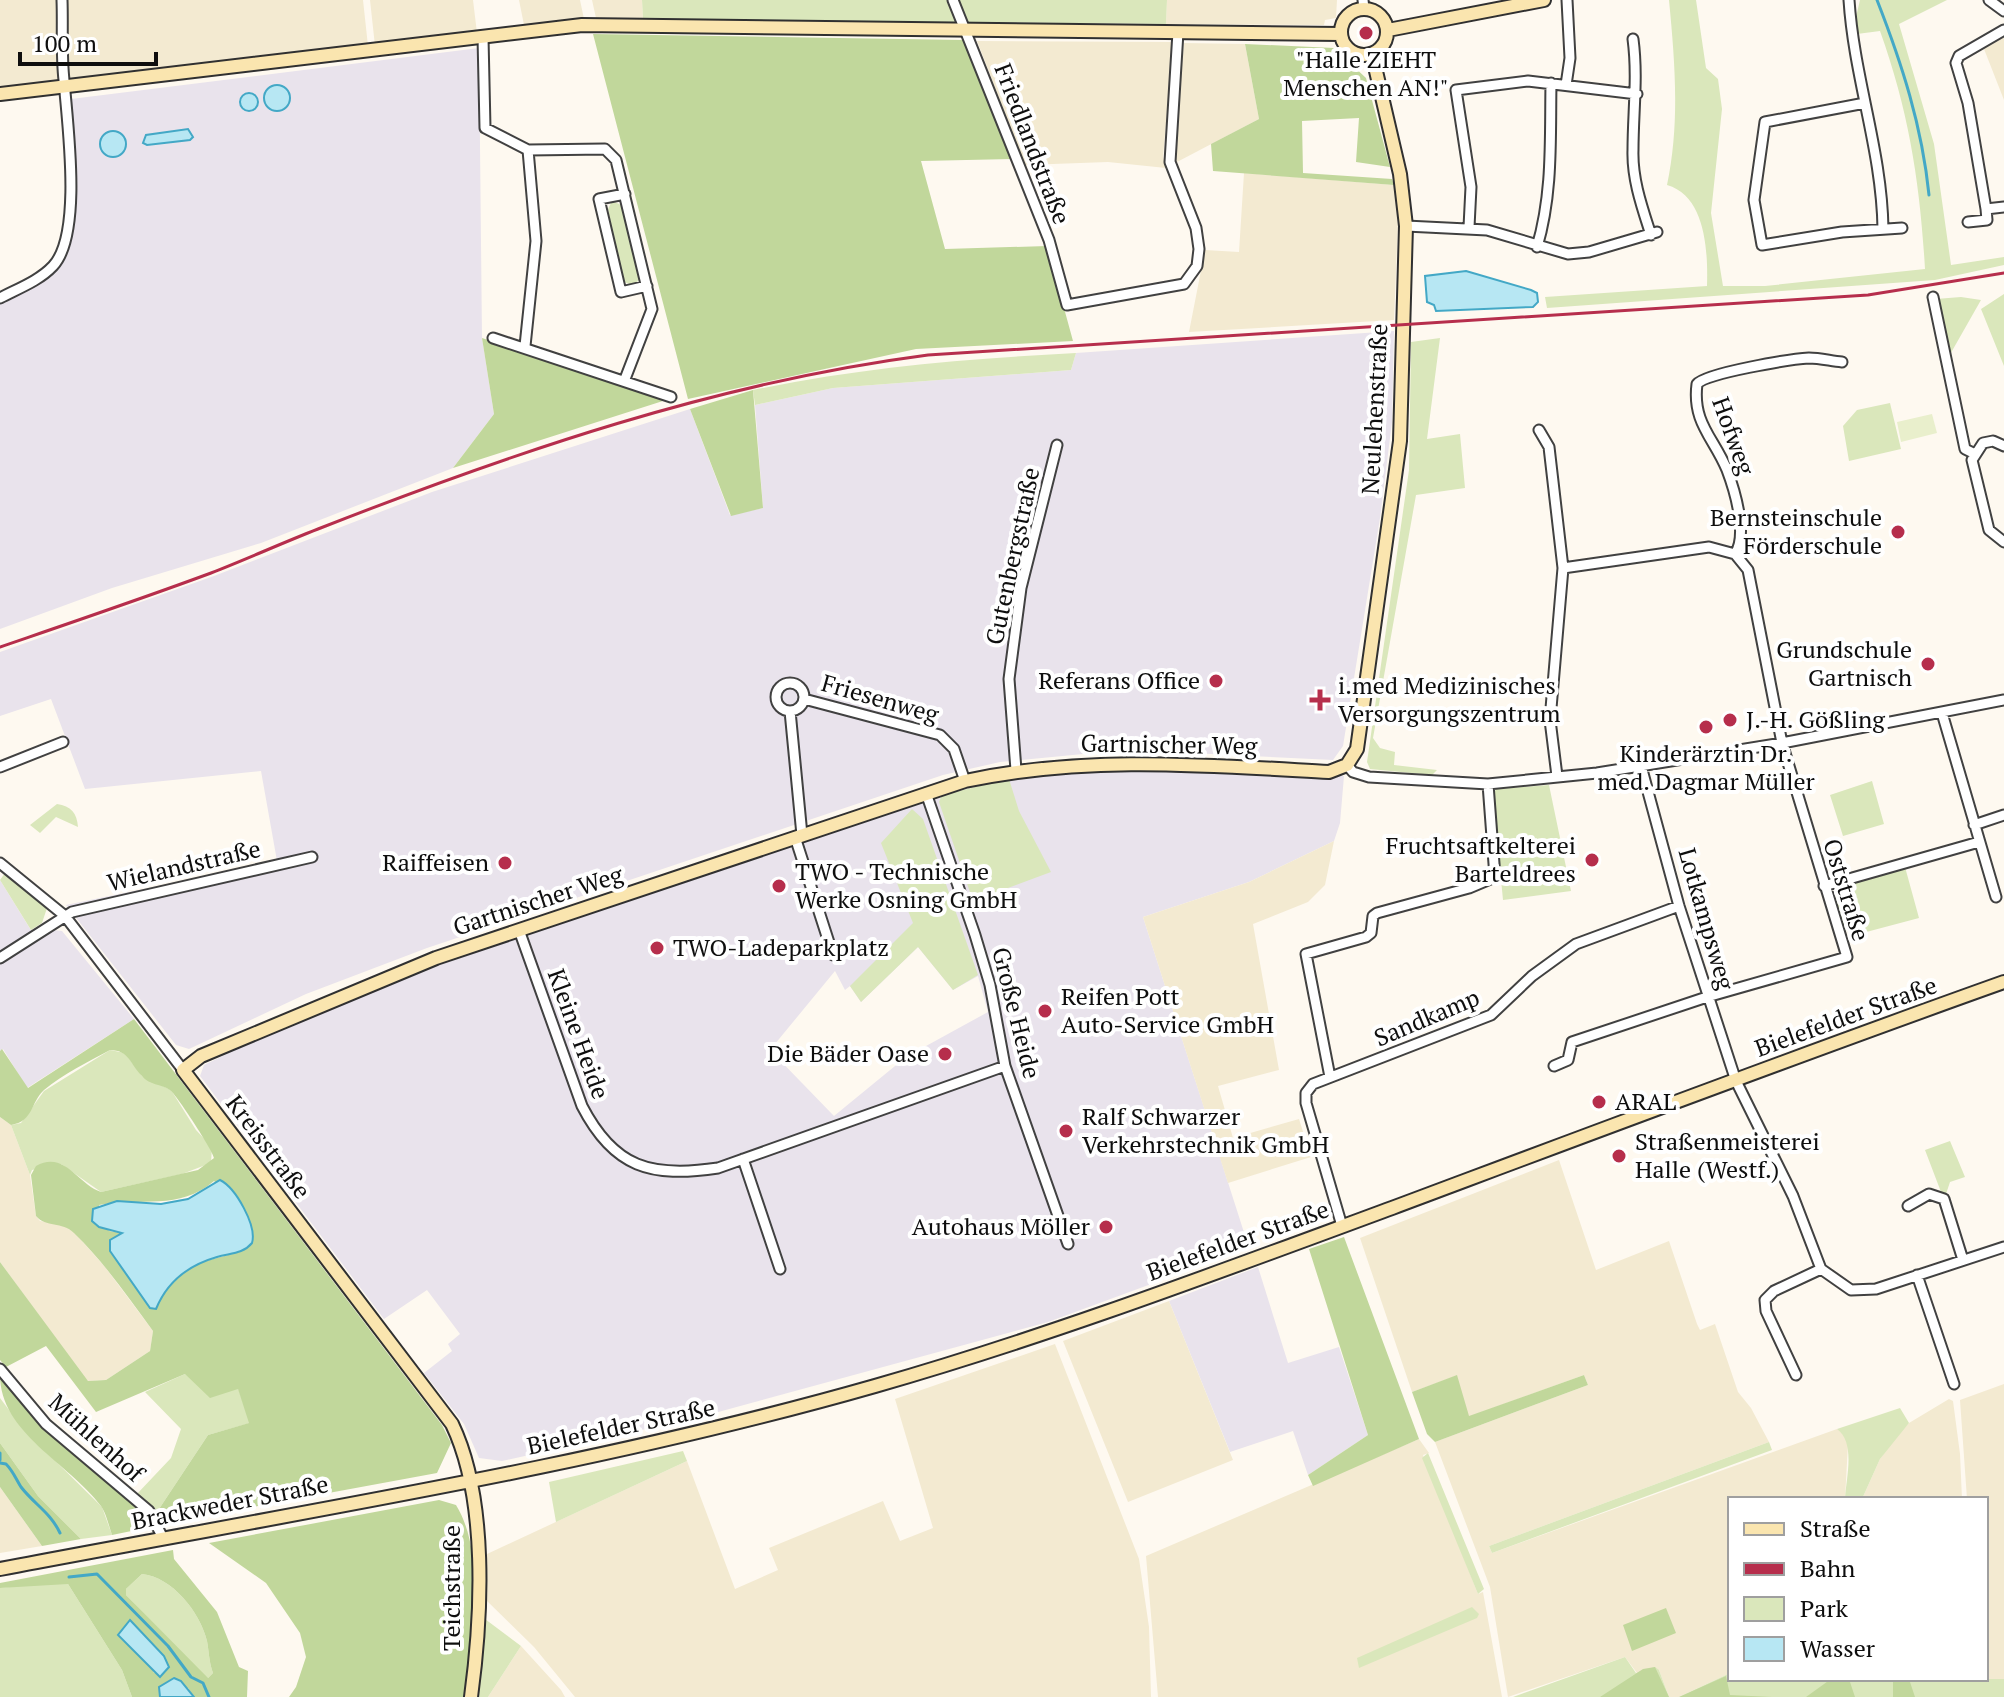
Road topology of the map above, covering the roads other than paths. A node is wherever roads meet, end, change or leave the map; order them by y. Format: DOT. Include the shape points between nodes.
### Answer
graph roads {
  1 [pos="62,0"];
  2 [pos="953,0"];
  3 [pos="1544,0"];
  4 [pos="1567,0"];
  5 [pos="1849,0"];
  6 [pos="1989,0"];
  7 [pos="1363,4"];
  8 [pos="2004,11"];
  9 [pos="964,30"];
  10 [pos="1388,30"];
  11 [pos="2004,30"];
  12 [pos="1178,32"];
  13 [pos="1341,34"];
  14 [pos="483,37"];
  15 [pos="1633,39"];
  16 [pos="1372,54"];
  17 [pos="1551,83"];
  18 [pos="1566,85"];
  19 [pos="65,87"];
  20 [pos="0,94"];
  21 [pos="1637,94"];
  22 [pos="1865,103"];
  23 [pos="528,150"];
  24 [pos="625,194"];
  25 [pos="2004,207"];
  26 [pos="1986,209"];
  27 [pos="1968,222"];
  28 [pos="1406,226"];
  29 [pos="1469,227"];
  30 [pos="1902,228"];
  31 [pos="1883,229"];
  32 [pos="1537,247"];
  33 [pos="647,286"];
  34 [pos="1933,297"];
  35 [pos="0,298"];
  36 [pos="493,338"];
  37 [pos="525,346"];
  38 [pos="1842,362"];
  39 [pos="625,379"];
  40 [pos="671,397"];
  41 [pos="1539,430"];
  42 [pos="1057,445"];
  43 [pos="2004,445"];
  44 [pos="1973,453"];
  45 [pos="2004,542"];
  46 [pos="1735,554"];
  47 [pos="1563,568"];
  48 [pos="804,699"];
  49 [pos="2004,700"];
  50 [pos="790,711"];
  51 [pos="1942,713"];
  52 [pos="63,742"];
  53 [pos="1782,743"];
  54 [pos="1347,765"];
  55 [pos="1641,766"];
  56 [pos="0,767"];
  57 [pos="1016,770"];
  58 [pos="1557,776"];
  59 [pos="965,781"];
  60 [pos="1488,784"];
  61 [pos="926,793"];
  62 [pos="2004,815"];
  63 [pos="1974,825"];
  64 [pos="798,836"];
  65 [pos="1979,842"];
  66 [pos="312,857"];
  67 [pos="0,863"];
  68 [pos="1824,886"];
  69 [pos="1996,897"];
  70 [pos="1679,906"];
  71 [pos="65,916"];
  72 [pos="519,930"];
  73 [pos="833,955"];
  74 [pos="0,958"];
  75 [pos="2004,982"];
  76 [pos="1707,997"];
  77 [pos="1005,1066"];
  78 [pos="1554,1066"];
  79 [pos="183,1070"];
  80 [pos="1330,1077"];
  81 [pos="1736,1081"];
  82 [pos="743,1159"];
  83 [pos="1908,1206"];
  84 [pos="1342,1226"];
  85 [pos="1068,1244"];
  86 [pos="2004,1247"];
  87 [pos="1963,1260"];
  88 [pos="780,1269"];
  89 [pos="1821,1269"];
  90 [pos="1917,1275"];
  91 [pos="0,1369"];
  92 [pos="1796,1375"];
  93 [pos="1954,1384"];
  94 [pos="468,1480"];
  95 [pos="163,1538"];
  96 [pos="0,1569"];
  97 [pos="471,1697"];
  1 -- 19 [label="street"];
  2 -- 9 [label="street, Friedlandstraße"];
  3 -- 10 [label="street"];
  4 -- 18 [label="street"];
  5 -- 22 [label="street"];
  6 -- 8 [label="street"];
  7 -- 10 [label="street" via="1380,14"];
  7 -- 13 [label="street" via="1347,16"];
  9 -- 12 [label="street"];
  9 -- 12 [label="street, Friedlandstraße" via="1049,240 1067,305 1184,284 1197,266 1196,228 1170,162"];
  9 -- 14 [label="street" via="582,25"];
  10 -- 16 [label="street" via="1387,40"];
  11 -- 26 [label="street" via="1959,56 1956,63"];
  12 -- 13 [label="street"];
  13 -- 16 [label="street" via="1352,52"];
  14 -- 19 [label="street"];
  14 -- 23 [label="street" via="485,128"];
  15 -- 21 [label="street"];
  16 -- 28 [label="street, Neulehenstraße" via="1400,174"];
  17 -- 18 [label="street"];
  17 -- 29 [label="street" via="1505,82 1456,90 1471,187"];
  17 -- 32 [label="street" via="1550,180"];
  18 -- 21 [label="street"];
  19 -- 20 [label="street"];
  19 -- 35 [label="street" via="71,164 63,247 46,271"];
  21 -- 32 [label="street" via="1632,152 1637,191 1654,234 1589,252 1568,254"];
  22 -- 31 [label="street" via="1878,162"];
  22 -- 31 [label="street" via="1765,122 1754,200 1762,245"];
  23 -- 24 [label="street" via="605,149 616,160"];
  23 -- 37 [label="street" via="536,241"];
  24 -- 33 [label="street"];
  24 -- 33 [label="street" via="599,199 621,292"];
  25 -- 26 [label="street"];
  26 -- 27 [label="street" via="1987,220"];
  28 -- 29 [label="street"];
  28 -- 54 [label="street, Neulehenstraße" via="1395,484 1357,749"];
  29 -- 32 [label="street"];
  30 -- 31 [label="street"];
  33 -- 39 [label="street" via="652,309"];
  34 -- 44 [label="street" via="1962,439"];
  36 -- 37 [label="street"];
  37 -- 39 [label="street"];
  38 -- 46 [label="street, Hofweg" via="1775,362 1706,376 1697,384 1698,413 1731,484 1741,539"];
  39 -- 40 [label="street"];
  41 -- 47 [label="street" via="1549,447"];
  42 -- 57 [label="street, Gutenbergstraße" via="1021,588 1009,679"];
  43 -- 44 [label="street" via="1988,442"];
  44 -- 45 [label="street" via="1989,530"];
  46 -- 47 [label="street" via="1709,547"];
  46 -- 53 [label="street, Oststraße" via="1748,570"];
  47 -- 58 [label="street" via="1550,720"];
  48 -- 50 [label="street, Friesenweg"];
  48 -- 50 [label="street, Friesenweg" via="797,684 780,686 778,704"];
  48 -- 59 [label="street, Friesenweg" via="940,735 954,749"];
  49 -- 51 [label="street, Gartnischer Weg"];
  50 -- 64 [label="street, Friesenweg"];
  51 -- 53 [label="street, Gartnischer Weg"];
  51 -- 63 [label="street"];
  52 -- 56 [label="street"];
  53 -- 55 [label="street, Gartnischer Weg"];
  53 -- 68 [label="street, Oststraße"];
  54 -- 57 [label="street, Gartnischer Weg" via="1329,772 1123,762"];
  54 -- 60 [label="street, Gartnischer Weg" via="1369,777"];
  55 -- 58 [label="street, Gartnischer Weg"];
  55 -- 70 [label="street, Lotkampsweg"];
  57 -- 59 [label="street, Gartnischer Weg"];
  58 -- 60 [label="street, Gartnischer Weg"];
  59 -- 61 [label="street, Gartnischer Weg"];
  60 -- 80 [label="street" via="1495,877 1377,913 1366,937 1306,954"];
  61 -- 64 [label="street, Gartnischer Weg"];
  61 -- 77 [label="street, Große Heide" via="979,948"];
  62 -- 63 [label="street"];
  63 -- 65 [label="street"];
  64 -- 72 [label="street, Gartnischer Weg"];
  64 -- 73 [label="street, Friesenweg"];
  65 -- 68 [label="street"];
  65 -- 69 [label="street"];
  66 -- 71 [label="street, Wielandstraße"];
  67 -- 71 [label="street, Kreisstraße"];
  68 -- 76 [label="street, Oststraße" via="1847,957"];
  70 -- 76 [label="street, Lotkampsweg"];
  70 -- 80 [label="street, Sandkamp" via="1576,944 1491,1015"];
  71 -- 74 [label="street, Wielandstraße"];
  71 -- 79 [label="street, Kreisstraße"];
  72 -- 79 [label="street, Gartnischer Weg" via="308,1010 201,1056"];
  72 -- 82 [label="street, Kleine Heide" via="582,1106 606,1144 644,1167 672,1174"];
  75 -- 81 [label="street, Bielefelder Straße"];
  76 -- 78 [label="street" via="1572,1042 1568,1060"];
  76 -- 81 [label="street, Lotkampsweg"];
  77 -- 82 [label="street, Kleine Heide"];
  77 -- 85 [label="street, Große Heide"];
  79 -- 94 [label="street, Kreisstraße" via="452,1424"];
  80 -- 84 [label="street, Sandkamp" via="1313,1084 1306,1103"];
  81 -- 84 [label="street, Bielefelder Straße"];
  81 -- 89 [label="street, Lotkampsweg" via="1793,1196"];
  82 -- 88 [label="street"];
  83 -- 87 [label="street" via="1929,1194 1944,1199"];
  84 -- 94 [label="street, Bielefelder Straße" via="1055,1329 879,1385 692,1435"];
  86 -- 87 [label="street"];
  87 -- 90 [label="street"];
  89 -- 90 [label="street" via="1839,1285 1864,1291"];
  89 -- 92 [label="street" via="1765,1300"];
  90 -- 93 [label="street"];
  91 -- 95 [label="street, Mühlenhof" via="46,1424 149,1511"];
  94 -- 95 [label="street, Brackweder Straße"];
  94 -- 97 [label="street, Teichstraße" via="479,1588"];
  95 -- 96 [label="street, Brackweder Straße"];
}
